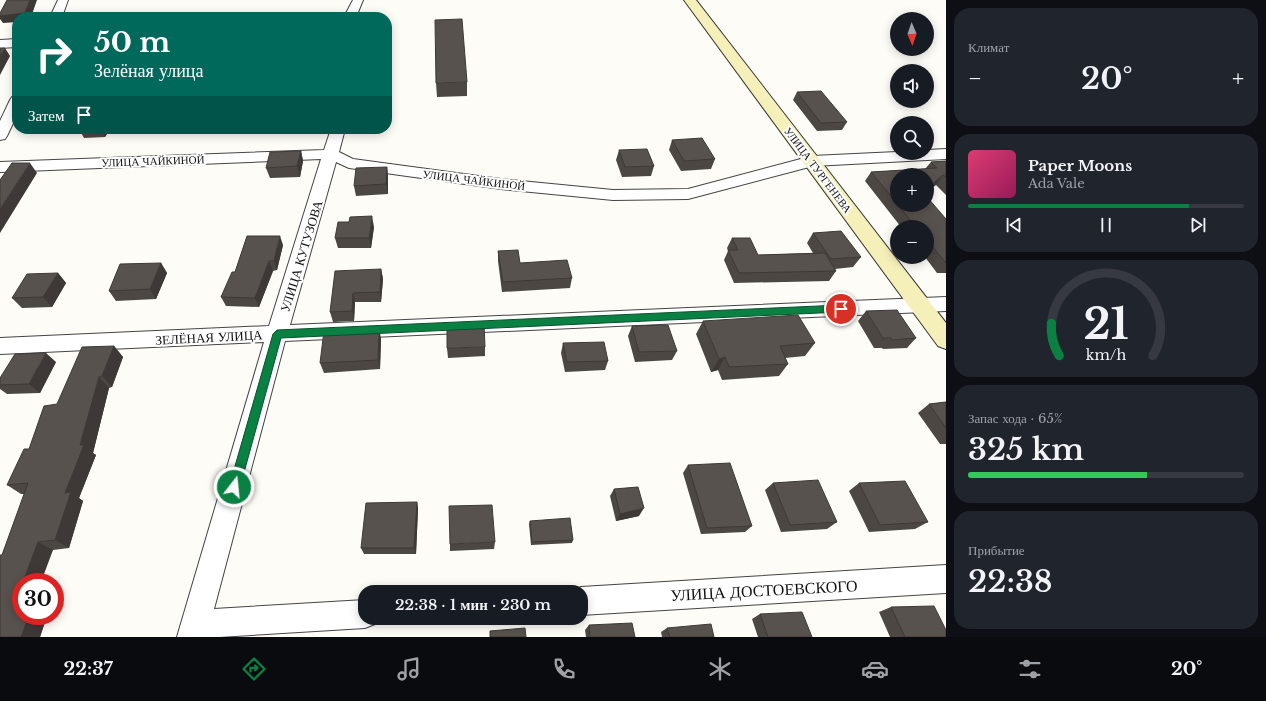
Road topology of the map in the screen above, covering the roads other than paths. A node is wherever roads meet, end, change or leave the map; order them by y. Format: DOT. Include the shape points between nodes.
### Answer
graph roads {
  1 [pos="64,0"];
  2 [pos="358,0"];
  3 [pos="690,0"];
  4 [pos="58,12"];
  5 [pos="352,12"];
  6 [pos="0,44"];
  7 [pos="12,44"];
  8 [pos="12,111"];
  9 [pos="337,134"];
  10 [pos="0,136"];
  11 [pos="332,154"];
  12 [pos="946,154"];
  13 [pos="812,161"];
  14 [pos="0,167"];
  15 [pos="946,304"];
  16 [pos="919,305"];
  17 [pos="277,334"];
  18 [pos="946,340"];
  19 [pos="0,346"];
  20 [pos="946,578"];
  21 [pos="588,601"];
  22 [pos="358,615"];
  23 [pos="194,631"];
  1 -- 4 [label="street"];
  2 -- 5 [label="street"];
  3 -- 13 [label="street, УЛИЦА ТУРГЕНЕВА"];
  6 -- 7 [label="street"];
  8 -- 10 [label="street"];
  9 -- 11 [label="street, УЛИЦА КУТУЗОВА"];
  11 -- 13 [label="street, УЛИЦА ЧАЙКИНОЙ" via="349,163 405,172 613,195 688,194"];
  11 -- 14 [label="street, УЛИЦА ЧАЙКИНОЙ"];
  11 -- 17 [label="street, УЛИЦА КУТУЗОВА"];
  12 -- 13 [label="street, УЛИЦА ЧАЙКИНОЙ"];
  13 -- 16 [label="street, УЛИЦА ТУРГЕНЕВА"];
  15 -- 16 [label="street, ЗЕЛЁНАЯ УЛИЦА"];
  16 -- 17 [label="street, ЗЕЛЁНАЯ УЛИЦА"];
  16 -- 18 [label="street, УЛИЦА ТУРГЕНЕВА"];
  17 -- 19 [label="street, ЗЕЛЁНАЯ УЛИЦА"];
  17 -- 23 [label="street, УЛИЦА КУТУЗОВА"];
  20 -- 21 [label="street, УЛИЦА ДОСТОЕВСКОГО"];
  22 -- 23 [label="street"];
}
